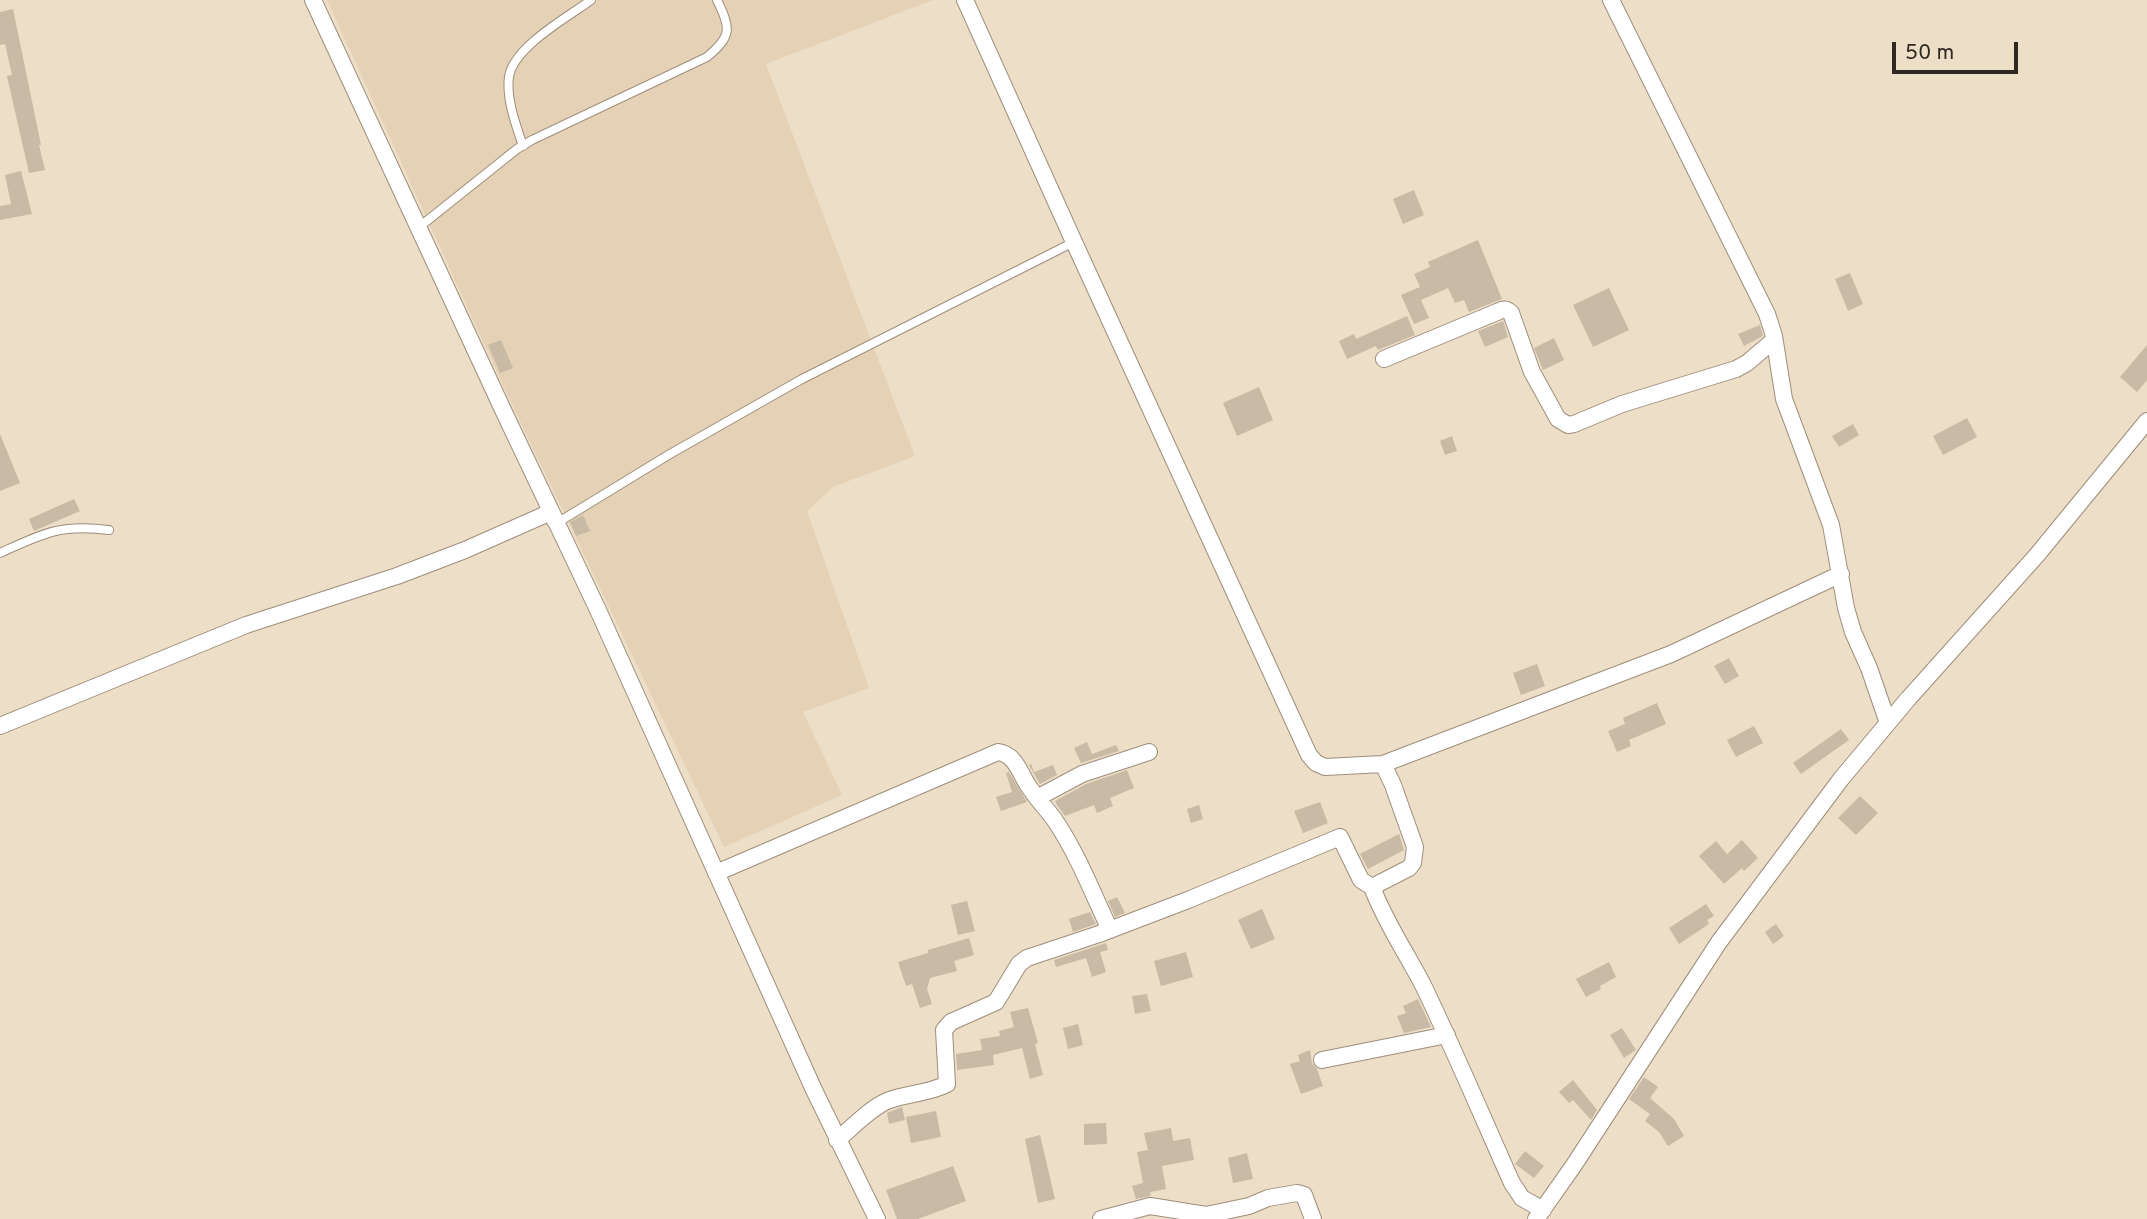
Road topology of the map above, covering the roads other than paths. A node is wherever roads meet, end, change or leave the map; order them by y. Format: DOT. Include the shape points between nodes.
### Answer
graph roads {
  1 [pos="313,0"];
  2 [pos="591,0"];
  3 [pos="717,0"];
  4 [pos="965,0"];
  5 [pos="1611,0"];
  6 [pos="523,146"];
  7 [pos="418,228"];
  8 [pos="1074,242"];
  9 [pos="1774,340"];
  10 [pos="1384,359"];
  11 [pos="2147,421"];
  12 [pos="549,517"];
  13 [pos="109,530"];
  14 [pos="0,553"];
  15 [pos="1841,574"];
  16 [pos="1888,723"];
  17 [pos="0,726"];
  18 [pos="1149,752"];
  19 [pos="1383,764"];
  20 [pos="1037,798"];
  21 [pos="716,873"];
  22 [pos="1373,887"];
  23 [pos="1110,930"];
  24 [pos="1447,1035"];
  25 [pos="1322,1060"];
  26 [pos="838,1140"];
  27 [pos="1540,1214"];
  28 [pos="877,1219"];
  29 [pos="1101,1219"];
  30 [pos="1313,1219"];
  1 -- 7 [label="street"];
  2 -- 6 [label="lane" via="524,49 513,65 511,101"];
  3 -- 6 [label="lane" via="727,32 722,45 707,57"];
  4 -- 8 [label="street"];
  5 -- 9 [label="street" via="1768,314"];
  6 -- 7 [label="lane"];
  7 -- 12 [label="street"];
  8 -- 12 [label="lane" via="802,379"];
  8 -- 19 [label="street" via="1309,755 1325,767"];
  9 -- 10 [label="street" via="1736,369 1567,425 1558,419 1532,372 1507,310"];
  9 -- 15 [label="street" via="1784,399 1831,525"];
  11 -- 16 [label="street" via="2037,555"];
  12 -- 17 [label="street" via="397,576 246,625"];
  12 -- 21 [label="street" via="636,693"];
  13 -- 14 [label="lane" via="70,527 51,531"];
  15 -- 16 [label="street" via="1853,632"];
  15 -- 19 [label="street" via="1671,654"];
  16 -- 27 [label="street" via="1718,942"];
  18 -- 20 [label="street" via="1082,774"];
  19 -- 22 [label="street" via="1415,847 1409,869"];
  20 -- 21 [label="street" via="1008,754 998,752"];
  20 -- 23 [label="street" via="1062,832"];
  21 -- 26 [label="street"];
  22 -- 23 [label="street" via="1362,880 1340,837"];
  22 -- 24 [label="street"];
  23 -- 26 [label="street" via="1022,960 996,1002 946,1025 947,1084 879,1105"];
  24 -- 25 [label="street"];
  24 -- 27 [label="street" via="1512,1183"];
  26 -- 28 [label="street"];
  29 -- 30 [label="street" via="1150,1206 1206,1215 1297,1193 1304,1195"];
}
